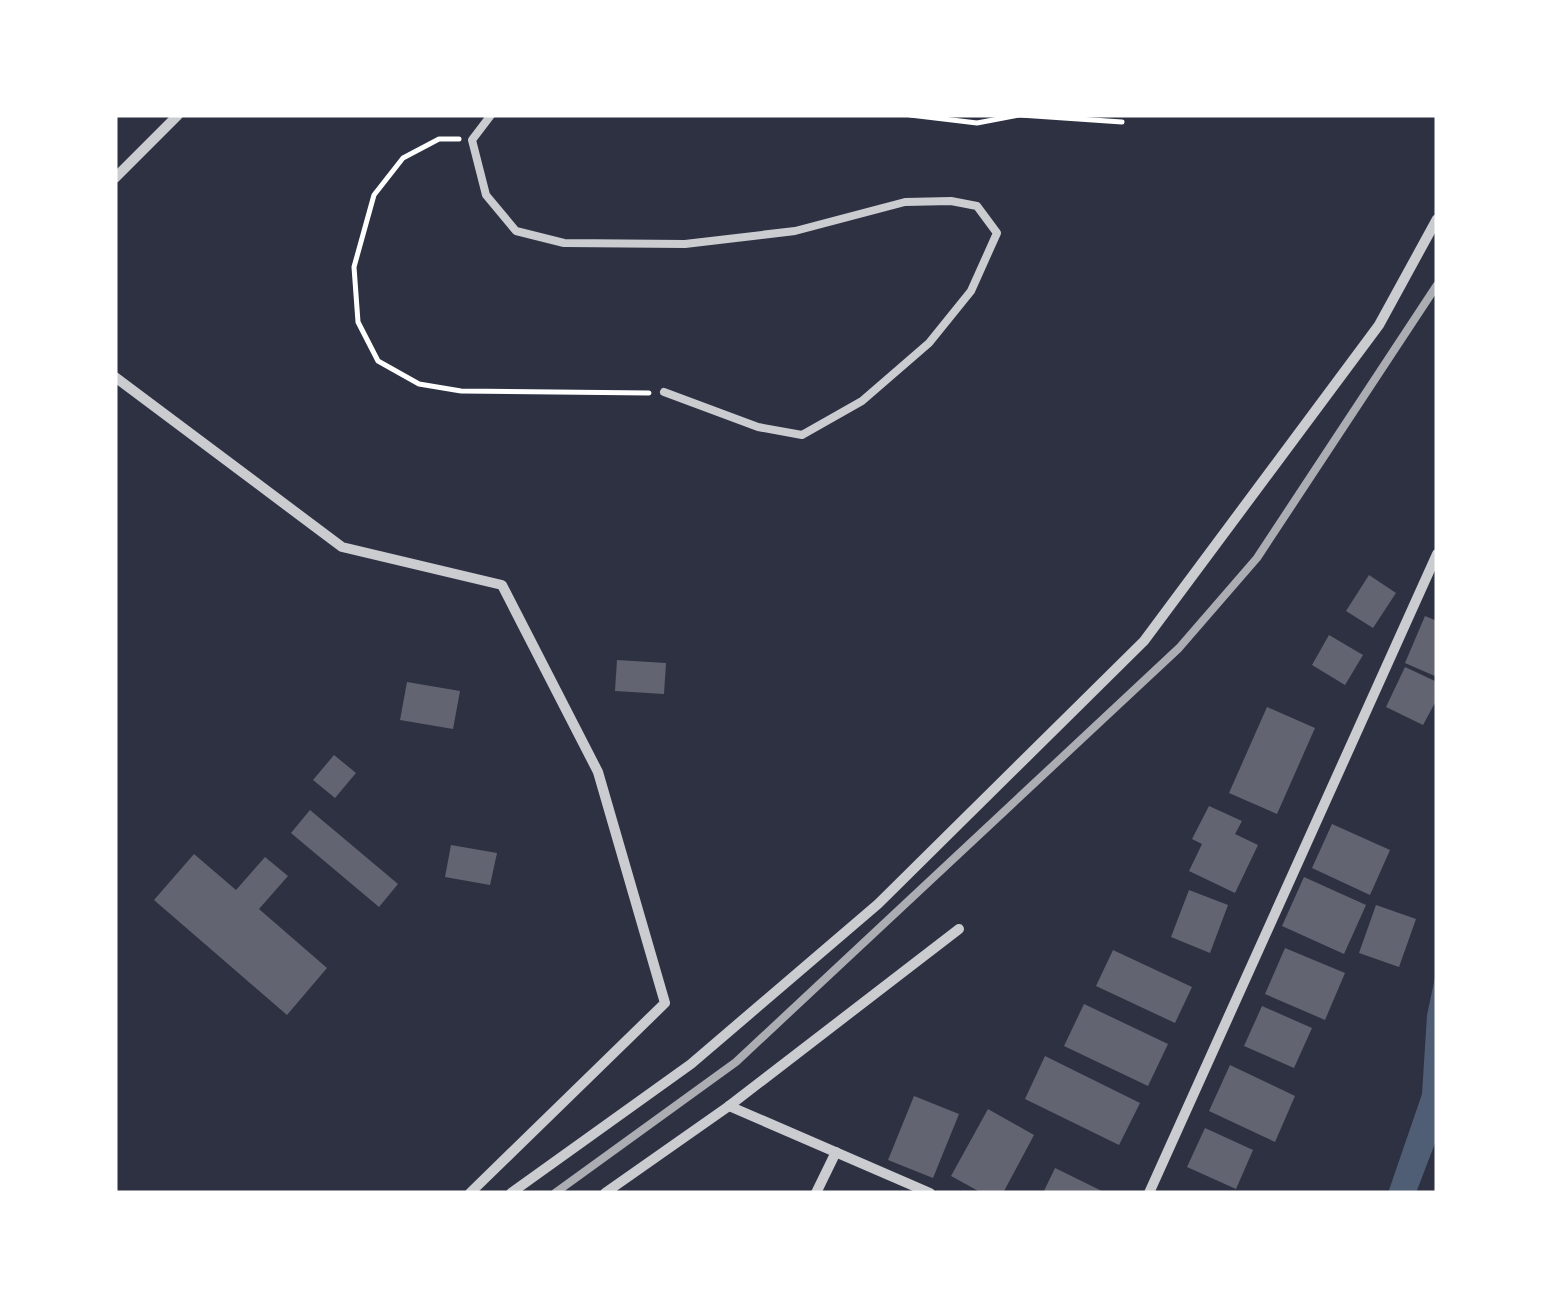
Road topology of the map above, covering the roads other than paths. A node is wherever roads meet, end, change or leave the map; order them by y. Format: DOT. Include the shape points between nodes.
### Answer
graph roads {
  1 [pos="178,115"];
  2 [pos="491,115"];
  3 [pos="115,178"];
  4 [pos="1437,218"];
  5 [pos="115,377"];
  6 [pos="664,392"];
  7 [pos="1437,554"];
  8 [pos="959,929"];
  9 [pos="729,1106"];
  10 [pos="836,1152"];
  11 [pos="470,1193"];
  12 [pos="511,1193"];
  13 [pos="605,1193"];
  14 [pos="816,1193"];
  15 [pos="930,1193"];
  16 [pos="1149,1193"];
  1 -- 3 [label="street"];
  2 -- 6 [label="lane" via="472,140 486,196 516,231 564,243 685,244 794,231 904,202 977,206 997,233 971,291 930,342 862,402 802,435 758,427"];
  4 -- 12 [label="street" via="1379,325 1144,641 878,904 691,1064"];
  5 -- 11 [label="street" via="342,547 502,584 598,772 665,1003"];
  7 -- 16 [label="street"];
  8 -- 9 [label="street"];
  9 -- 10 [label="street"];
  9 -- 13 [label="street"];
  10 -- 14 [label="street"];
  10 -- 15 [label="street"];
}
